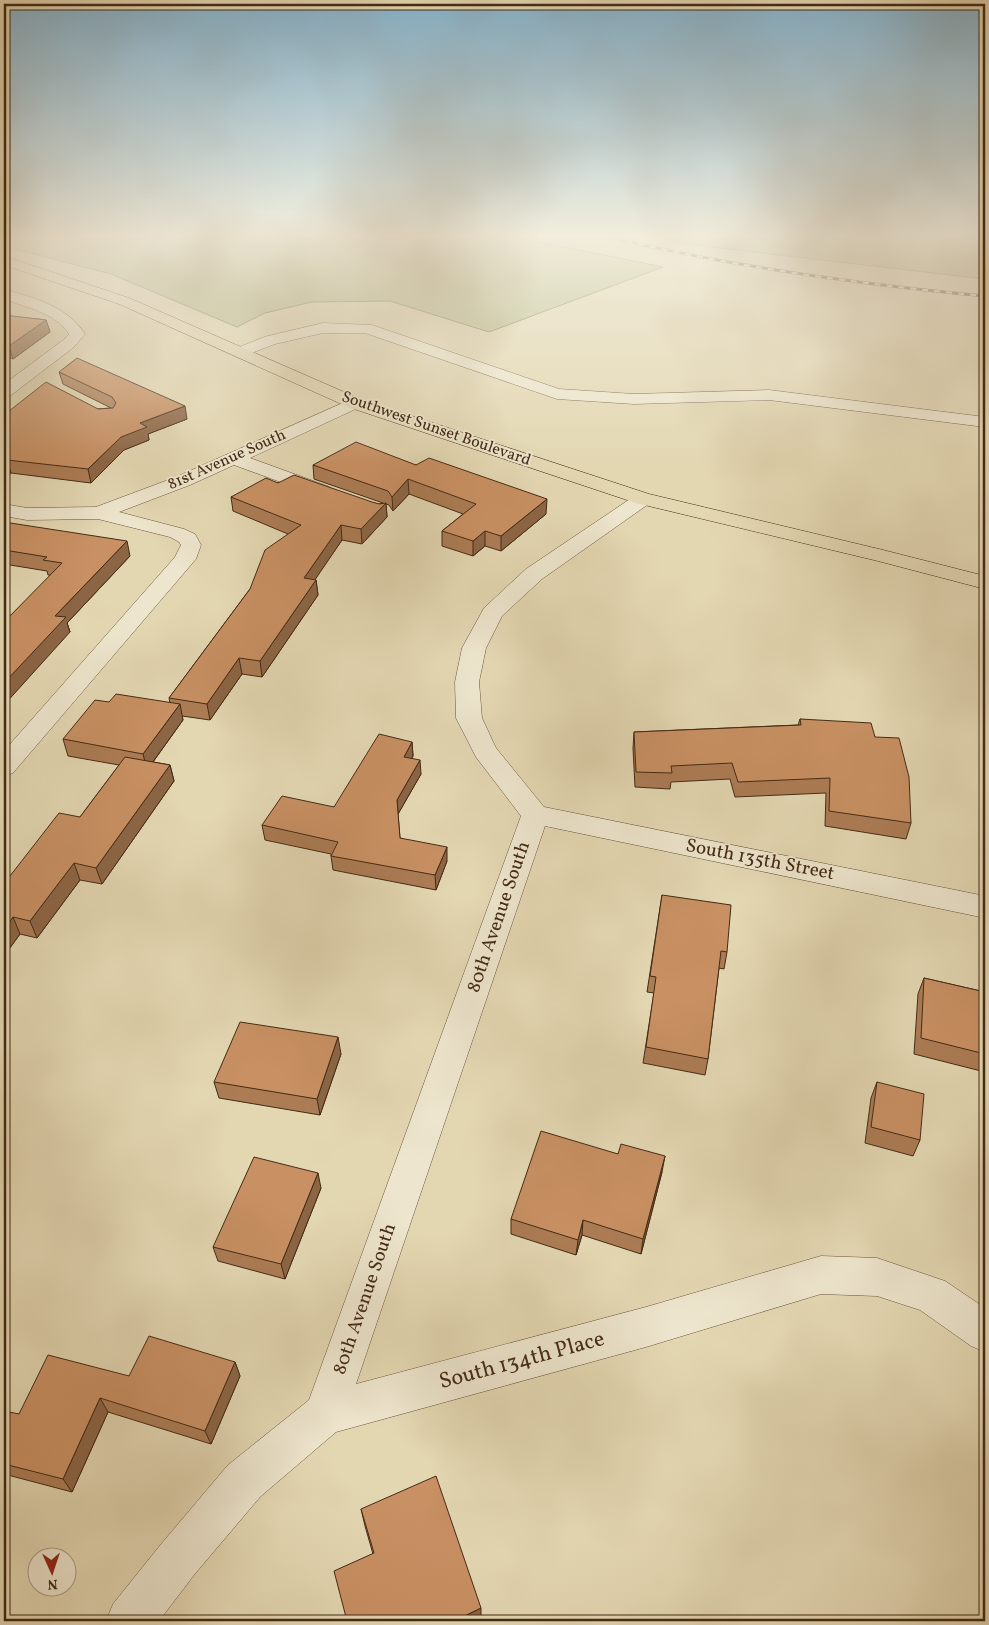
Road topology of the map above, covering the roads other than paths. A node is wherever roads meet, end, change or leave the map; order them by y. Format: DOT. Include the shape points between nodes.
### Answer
graph roads {
  1 [pos="49,312"];
  2 [pos="147,312"];
  3 [pos="240,352"];
  4 [pos="27,375"];
  5 [pos="43,382"];
  6 [pos="4,392"];
  7 [pos="354,403"];
  8 [pos="985,422"];
  9 [pos="233,458"];
  10 [pos="344,498"];
  11 [pos="643,499"];
  12 [pos="4,510"];
  13 [pos="98,513"];
  14 [pos="883,556"];
  15 [pos="985,571"];
  16 [pos="985,582"];
  17 [pos="6,761"];
  18 [pos="535,815"];
  19 [pos="985,907"];
  20 [pos="985,1332"];
  21 [pos="325,1414"];
  22 [pos="130,1621"];
  1 -- 4 [label="street" via="73,326 76,334"];
  2 -- 3 [label="main road, Southwest Sunset Boulevard"];
  3 -- 7 [label="main road, Southwest Sunset Boulevard"];
  3 -- 8 [label="street" via="270,340 323,328 368,328 557,394 634,399 769,395"];
  4 -- 5 [label="street"];
  4 -- 6 [label="street"];
  7 -- 9 [label="street, 81st Avenue South"];
  7 -- 11 [label="main road, Southwest Sunset Boulevard"];
  9 -- 10 [label="street"];
  9 -- 13 [label="street, 81st Avenue South"];
  11 -- 14 [label="main road, Southwest Sunset Boulevard"];
  11 -- 18 [label="street" via="534,574 492,613 474,648 467,682 469,718 485,751"];
  12 -- 13 [label="street" via="27,514"];
  13 -- 17 [label="street" via="177,532 188,538 191,545 185,559"];
  14 -- 15 [label="main road, Southwest Sunset Boulevard"];
  14 -- 16 [label="main road, Southwest Sunset Boulevard"];
  18 -- 19 [label="street, South 135th Street"];
  18 -- 21 [label="street, 80th Avenue South"];
  20 -- 21 [label="street, South 134th Place" via="931,1295 877,1277 821,1276"];
  21 -- 22 [label="street, South 134th Place" via="244,1481"];
}
